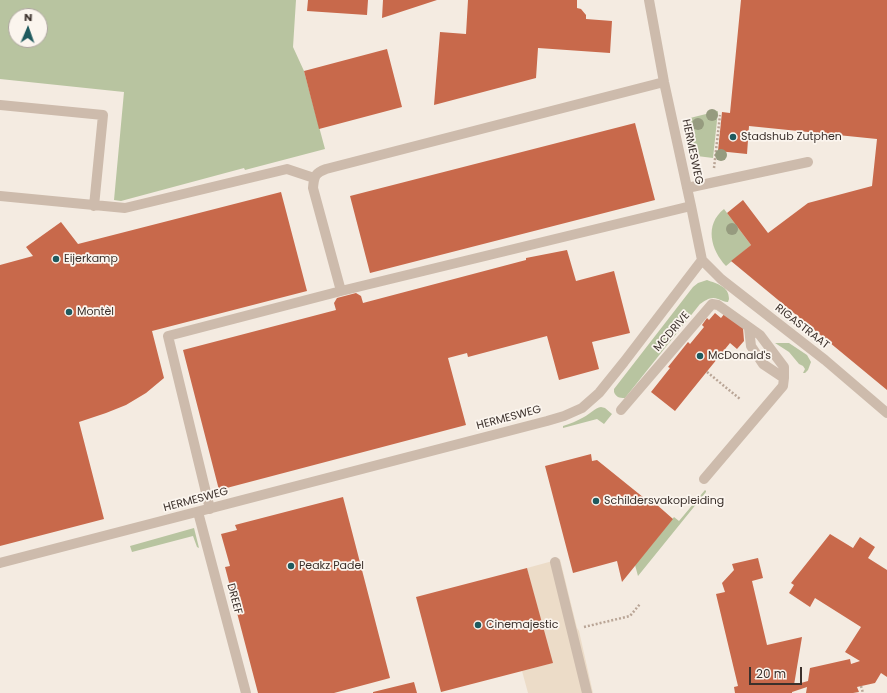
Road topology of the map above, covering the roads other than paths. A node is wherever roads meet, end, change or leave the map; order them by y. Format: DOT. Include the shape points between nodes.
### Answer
graph roads {
  1 [pos="649,0"];
  2 [pos="664,82"];
  3 [pos="0,105"];
  4 [pos="808,162"];
  5 [pos="314,178"];
  6 [pos="687,188"];
  7 [pos="0,196"];
  8 [pos="94,206"];
  9 [pos="691,206"];
  10 [pos="702,260"];
  11 [pos="341,291"];
  12 [pos="749,328"];
  13 [pos="784,378"];
  14 [pos="621,410"];
  15 [pos="887,413"];
  16 [pos="704,479"];
  17 [pos="210,509"];
  18 [pos="198,512"];
  19 [pos="555,562"];
  20 [pos="0,563"];
  21 [pos="246,693"];
  22 [pos="587,693"];
  1 -- 2 [label="street, HERMESWEG"];
  2 -- 5 [label="street" via="326,168 318,172"];
  2 -- 6 [label="street, HERMESWEG"];
  3 -- 8 [label="street" via="102,115"];
  4 -- 6 [label="street"];
  5 -- 8 [label="street" via="287,169 125,208"];
  5 -- 11 [label="street" via="313,188"];
  6 -- 9 [label="street, HERMESWEG"];
  7 -- 8 [label="street"];
  9 -- 10 [label="street, HERMESWEG"];
  9 -- 11 [label="street"];
  10 -- 15 [label="street, RIGASTRAAT" via="721,279 825,360"];
  10 -- 17 [label="street, HERMESWEG" via="599,393 582,408 547,421"];
  11 -- 17 [label="street" via="168,336"];
  12 -- 13 [label="street, MCDRIVE" via="760,335 784,367"];
  12 -- 13 [label="street" via="751,346 763,364"];
  12 -- 14 [label="street, MCDRIVE" via="718,305 712,304"];
  13 -- 16 [label="street" via="783,386"];
  17 -- 18 [label="street, HERMESWEG"];
  18 -- 20 [label="street, HERMESWEG"];
  18 -- 21 [label="street, DREEF"];
  19 -- 22 [label="street"];
}
